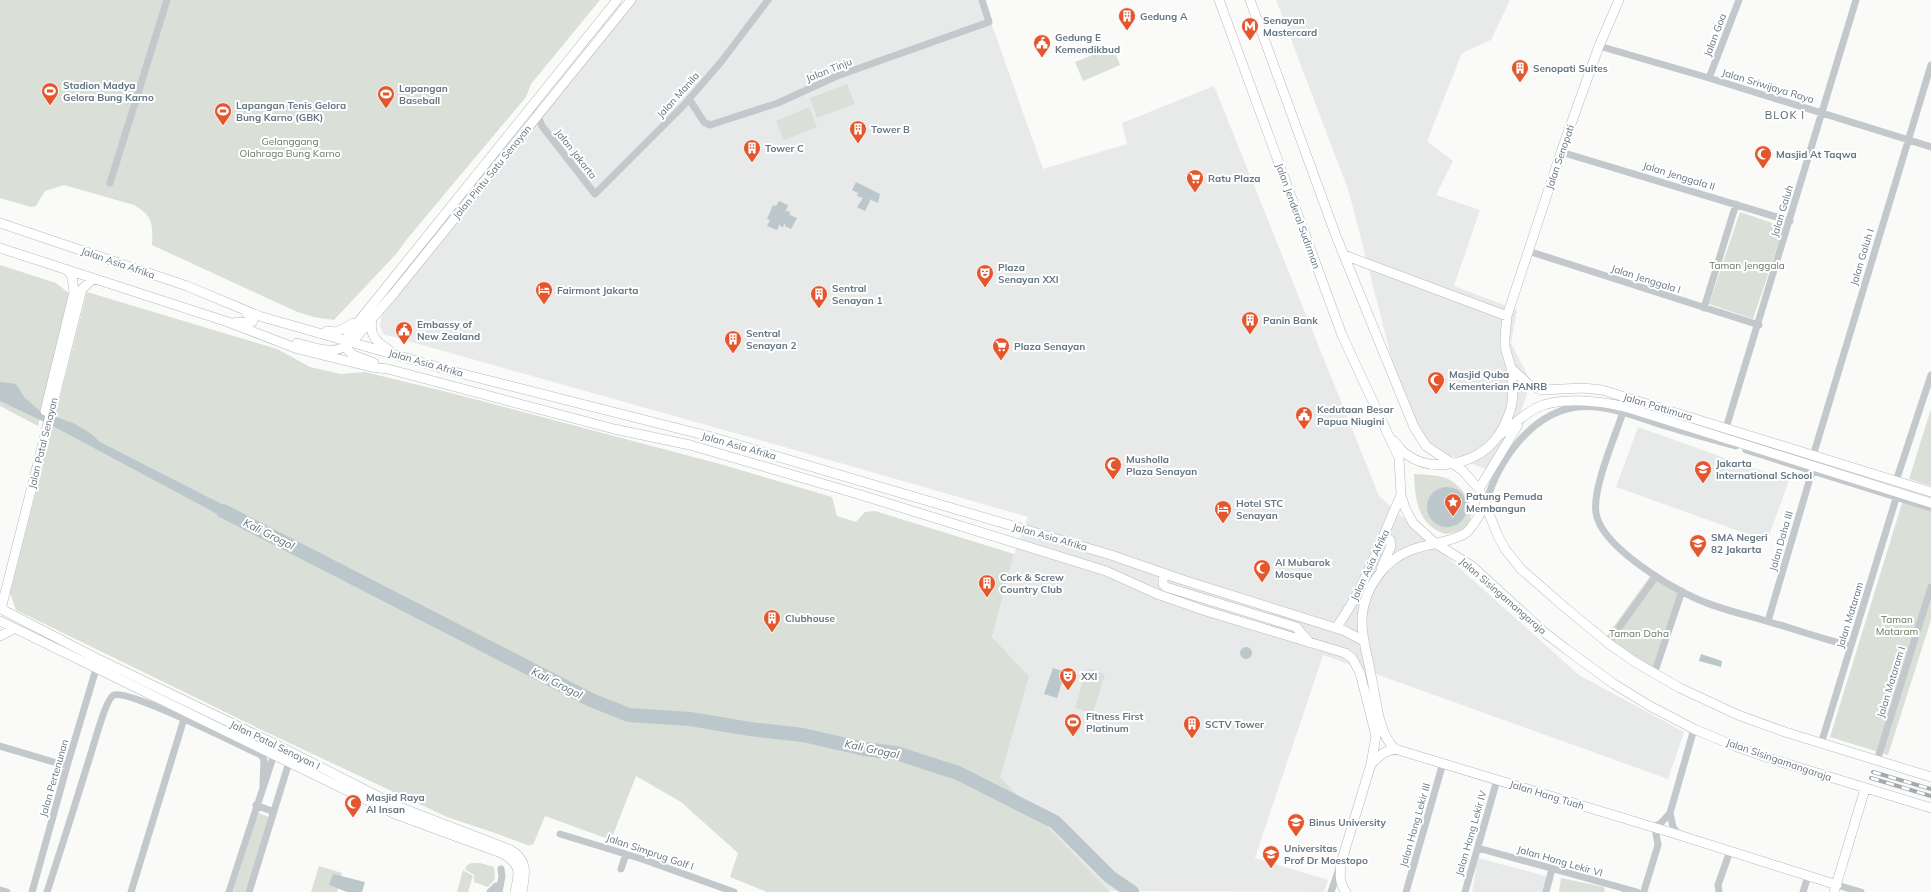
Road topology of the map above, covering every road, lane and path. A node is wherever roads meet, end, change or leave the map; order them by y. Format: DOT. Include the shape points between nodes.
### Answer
graph roads {
  1 [pos="167,0"];
  2 [pos="617,0"];
  3 [pos="631,0"];
  4 [pos="768,0"];
  5 [pos="982,0"];
  6 [pos="1219,0"];
  7 [pos="1250,0"];
  8 [pos="1619,0"];
  9 [pos="1739,0"];
  10 [pos="1856,0"];
  11 [pos="1599,46"];
  12 [pos="1931,65"];
  13 [pos="1709,78"];
  14 [pos="689,99"];
  15 [pos="532,106"];
  16 [pos="1822,112"];
  17 [pos="524,115"];
  18 [pos="535,119"];
  19 [pos="516,126"];
  20 [pos="523,135"];
  21 [pos="1908,140"];
  22 [pos="1931,147"];
  23 [pos="1561,152"];
  24 [pos="110,183"];
  25 [pos="594,194"];
  26 [pos="1736,204"];
  27 [pos="1790,221"];
  28 [pos="0,223"];
  29 [pos="0,248"];
  30 [pos="1528,251"];
  31 [pos="1344,255"];
  32 [pos="66,270"];
  33 [pos="93,279"];
  34 [pos="216,298"];
  35 [pos="1704,308"];
  36 [pos="368,316"];
  37 [pos="1508,316"];
  38 [pos="228,322"];
  39 [pos="1758,325"];
  40 [pos="261,334"];
  41 [pos="347,343"];
  42 [pos="398,355"];
  43 [pos="1511,368"];
  44 [pos="388,369"];
  45 [pos="459,373"];
  46 [pos="1931,375"];
  47 [pos="454,386"];
  48 [pos="1624,410"];
  49 [pos="48,413"];
  50 [pos="1522,418"];
  51 [pos="1726,428"];
  52 [pos="1385,429"];
  53 [pos="42,433"];
  54 [pos="1496,438"];
  55 [pos="1813,456"];
  56 [pos="1451,464"];
  57 [pos="1812,469"];
  58 [pos="851,478"];
  59 [pos="1896,481"];
  60 [pos="1479,489"];
  61 [pos="847,491"];
  62 [pos="1931,492"];
  63 [pos="1401,495"];
  64 [pos="1896,496"];
  65 [pos="1486,503"];
  66 [pos="1931,503"];
  67 [pos="1931,508"];
  68 [pos="1384,536"];
  69 [pos="1435,543"];
  70 [pos="1379,572"];
  71 [pos="1163,573"];
  72 [pos="1656,576"];
  73 [pos="1931,587"];
  74 [pos="1682,591"];
  75 [pos="0,595"];
  76 [pos="0,610"];
  77 [pos="1347,613"];
  78 [pos="1362,618"];
  79 [pos="0,621"];
  80 [pos="1768,621"];
  81 [pos="1336,628"];
  82 [pos="14,629"];
  83 [pos="0,636"];
  84 [pos="1364,641"];
  85 [pos="1608,642"];
  86 [pos="1310,643"];
  87 [pos="1851,646"];
  88 [pos="96,669"];
  89 [pos="1654,674"];
  90 [pos="184,719"];
  91 [pos="1694,729"];
  92 [pos="1821,744"];
  93 [pos="277,745"];
  94 [pos="0,746"];
  95 [pos="1395,749"];
  96 [pos="274,754"];
  97 [pos="290,757"];
  98 [pos="1877,760"];
  99 [pos="1443,763"];
  100 [pos="1371,764"];
  101 [pos="67,766"];
  102 [pos="1931,777"];
  103 [pos="1497,780"];
  104 [pos="263,785"];
  105 [pos="1865,789"];
  106 [pos="256,805"];
  107 [pos="1931,808"];
  108 [pos="274,812"];
  109 [pos="1670,813"];
  110 [pos="1653,828"];
  111 [pos="560,834"];
  112 [pos="1679,835"];
  113 [pos="1478,848"];
  114 [pos="1730,851"];
  115 [pos="626,854"];
  116 [pos="1341,863"];
  117 [pos="500,869"];
  118 [pos="621,869"];
  119 [pos="1552,869"];
  120 [pos="1808,876"];
  121 [pos="1836,888"];
  122 [pos="0,890"];
  123 [pos="500,890"];
  124 [pos="7,892"];
  125 [pos="32,892"];
  126 [pos="47,892"];
  127 [pos="131,892"];
  128 [pos="229,892"];
  129 [pos="248,892"];
  130 [pos="490,892"];
  131 [pos="515,892"];
  132 [pos="522,892"];
  133 [pos="734,892"];
  134 [pos="1331,892"];
  135 [pos="1346,892"];
  136 [pos="1406,892"];
  137 [pos="1465,892"];
  138 [pos="1546,892"];
  139 [pos="1642,892"];
  140 [pos="1719,892"];
  141 [pos="1803,892"];
  142 [pos="1861,892"];
  1 -- 24 [label="street"];
  2 -- 15 [label="main road, Jalan Pintu Satu Senayan"];
  3 -- 18 [label="main road, Jalan Pintu Satu Senayan"];
  4 -- 14 [label="street, Jalan Manila"];
  5 -- 14 [label="street, Jalan Tinju" via="989,22 710,125 704,122"];
  6 -- 52 [label="main road, Jalan Jenderal Sudirman" via="1324,289"];
  7 -- 31 [label="main road"];
  8 -- 11 [label="main road, Jalan Senopati"];
  9 -- 13 [label="street, Jalan Goa"];
  10 -- 16 [label="street, Jalan Galuh"];
  11 -- 13 [label="street, Jalan Sriwijaya Raya"];
  11 -- 23 [label="main road, Jalan Senopati"];
  12 -- 21 [label="street, Jalan Galuh I"];
  13 -- 16 [label="street, Jalan Sriwijaya Raya"];
  14 -- 25 [label="street, Jalan Manila"];
  15 -- 17 [label="main road, Jalan Pintu Satu Senayan"];
  15 -- 18 [label="street, Jalan Jakarta"];
  16 -- 21 [label="street, Jalan Sriwijaya Raya"];
  16 -- 27 [label="street, Jalan Galuh"];
  17 -- 18 [label="street, Jalan Jakarta"];
  17 -- 19 [label="main road, Jalan Pintu Satu Senayan"];
  18 -- 20 [label="main road, Jalan Pintu Satu Senayan"];
  18 -- 25 [label="street, Jalan Jakarta"];
  19 -- 20 [label="main road" via="522,130"];
  19 -- 36 [label="main road, Jalan Pintu Satu Senayan"];
  20 -- 36 [label="main road, Jalan Pintu Satu Senayan"];
  21 -- 22 [label="street, Jalan Sriwijaya Raya"];
  21 -- 55 [label="street, Jalan Galuh I"];
  23 -- 26 [label="street, Jalan Jenggala II"];
  23 -- 30 [label="main road, Jalan Senopati"];
  26 -- 27 [label="street, Jalan Jenggala II"];
  26 -- 35 [label="street"];
  27 -- 39 [label="street, Jalan Galuh"];
  28 -- 34 [label="main road, Jalan Asia Afrika"];
  29 -- 32 [label="main road, Jalan Asia Afrika"];
  30 -- 35 [label="street, Jalan Jenggala I"];
  30 -- 37 [label="main road, Jalan Senopati"];
  31 -- 37 [label="main road"];
  31 -- 56 [label="main road" via="1414,427 1426,446"];
  32 -- 33 [label="main road, Jalan Asia Afrika"];
  32 -- 49 [label="main road, Jalan Patal Senayan" via="72,276 74,292"];
  33 -- 38 [label="main road, Jalan Asia Afrika"];
  33 -- 49 [label="main road, Jalan Patal Senayan" via="82,289"];
  34 -- 36 [label="main road" via="244,304 328,332 345,329"];
  34 -- 38 [label="main road" via="253,317 250,322"];
  34 -- 41 [label="main road, Jalan Asia Afrika" via="259,316"];
  35 -- 39 [label="street, Jalan Jenggala I"];
  36 -- 41 [label="main road, Jalan Pintu Satu Senayan"];
  36 -- 42 [label="main road" via="370,329 376,340"];
  37 -- 43 [label="main road" via="1505,347"];
  38 -- 40 [label="main road, Jalan Asia Afrika"];
  39 -- 51 [label="street, Jalan Galuh"];
  40 -- 41 [label="main road" via="330,351"];
  40 -- 44 [label="main road, Jalan Asia Afrika" via="286,346 315,354"];
  41 -- 42 [label="main road, Jalan Asia Afrika"];
  41 -- 44 [label="main road" via="354,355"];
  42 -- 45 [label="main road, Jalan Asia Afrika"];
  43 -- 51 [label="main road, Jalan Pattimura" via="1524,382 1542,390 1602,390"];
  43 -- 54 [label="main road" via="1512,406"];
  44 -- 47 [label="main road, Jalan Asia Afrika"];
  45 -- 47 [label="main road" via="455,373 451,378"];
  45 -- 58 [label="main road, Jalan Asia Afrika" via="708,436"];
  46 -- 59 [label="street"];
  47 -- 61 [label="main road, Jalan Asia Afrika" via="614,429 690,446"];
  48 -- 50 [label="main road, Jalan Pattimura" via="1583,400 1538,407"];
  48 -- 57 [label="main road, Jalan Pattimura"];
  48 -- 65 [label="street, Jalan Pattimura" via="1578,406 1564,409 1534,425 1502,466 1491,484"];
  48 -- 72 [label="street" via="1596,493 1596,515 1609,540"];
  49 -- 53 [label="main road, Jalan Patal Senayan"];
  50 -- 54 [label="main road, Jalan Pattimura"];
  50 -- 60 [label="main road"];
  51 -- 55 [label="main road, Jalan Pattimura"];
  52 -- 56 [label="main road" via="1410,457 1420,462"];
  52 -- 63 [label="main road, Jalan Sisingamangaraja" via="1399,458"];
  53 -- 75 [label="main road, Jalan Patal Senayan"];
  53 -- 76 [label="main road, Jalan Patal Senayan"];
  54 -- 56 [label="main road" via="1470,459"];
  55 -- 59 [label="main road, Jalan Pattimura"];
  56 -- 60 [label="main road" via="1466,472"];
  57 -- 64 [label="main road, Jalan Pattimura"];
  57 -- 80 [label="street, Jalan Daha III"];
  58 -- 61 [label="main road"];
  58 -- 71 [label="main road, Jalan Asia Afrika"];
  59 -- 62 [label="main road, Jalan Pattimura"];
  60 -- 65 [label="main road"];
  61 -- 86 [label="main road, Jalan Asia Afrika" via="1106,571 1164,596"];
  63 -- 68 [label="main road, Jalan Asia Afrika"];
  63 -- 69 [label="main road, Jalan Sisingamangaraja" via="1413,524"];
  64 -- 66 [label="main road, Jalan Pattimura"];
  64 -- 67 [label="street, Jalan Pattimura"];
  64 -- 87 [label="street, Jalan Mataram"];
  65 -- 69 [label="main road" via="1466,533"];
  65 -- 85 [label="main road" via="1498,536 1515,562"];
  68 -- 70 [label="main road" via="1390,540 1391,546"];
  68 -- 77 [label="main road, Jalan Asia Afrika"];
  69 -- 70 [label="main road" via="1402,554"];
  69 -- 91 [label="main road, Jalan Sisingamangaraja" via="1472,566 1544,632 1590,667 1650,706"];
  70 -- 78 [label="main road" via="1367,598"];
  71 -- 81 [label="main road, Jalan Asia Afrika"];
  71 -- 86 [label="main road" via="1163,584 1166,587 1296,627"];
  72 -- 74 [label="street"];
  72 -- 85 [label="street"];
  73 -- 98 [label="street, Jalan Mataram I"];
  74 -- 80 [label="street" via="1707,603"];
  74 -- 89 [label="street"];
  76 -- 93 [label="main road, Jalan Patal Senayan I"];
  77 -- 78 [label="main road" via="1353,619"];
  77 -- 81 [label="main road, Jalan Asia Afrika"];
  78 -- 84 [label="main road"];
  79 -- 82 [label="main road, Jalan Patal Senayan I"];
  80 -- 87 [label="street"];
  81 -- 84 [label="main road"];
  82 -- 83 [label="main road"];
  82 -- 88 [label="main road, Jalan Patal Senayan I"];
  84 -- 95 [label="main road" via="1382,728 1390,745"];
  85 -- 89 [label="main road"];
  86 -- 100 [label="main road, Jalan Asia Afrika" via="1352,658 1360,673 1376,736"];
  87 -- 92 [label="street, Jalan Mataram"];
  88 -- 96 [label="main road, Jalan Patal Senayan I"];
  88 -- 101 [label="street, Jalan Pertenunan"];
  89 -- 92 [label="main road" via="1738,715"];
  90 -- 104 [label="street" via="262,755"];
  90 -- 126 [label="street" via="119,694 111,697 101,720"];
  90 -- 127 [label="street"];
  91 -- 105 [label="main road, Jalan Sisingamangaraja" via="1737,747"];
  91 -- 109 [label="street"];
  92 -- 98 [label="main road"];
  93 -- 96 [label="street"];
  93 -- 97 [label="main road, Jalan Patal Senayan I"];
  94 -- 101 [label="street"];
  95 -- 99 [label="main road, Jalan Hang Tuah"];
  95 -- 100 [label="main road" via="1383,754"];
  96 -- 97 [label="main road, Jalan Patal Senayan I"];
  96 -- 104 [label="street"];
  97 -- 108 [label="street"];
  97 -- 131 [label="main road, Jalan Patal Senayan I" via="395,814 504,854 517,866"];
  97 -- 132 [label="main road, Jalan Patal Senayan I" via="398,807 518,854 526,871"];
  98 -- 102 [label="main road"];
  99 -- 103 [label="main road, Jalan Hang Tuah"];
  99 -- 136 [label="street, Jalan Hang Lekir III"];
  100 -- 116 [label="main road, Jalan Asia Afrika"];
  101 -- 125 [label="street, Jalan Pertenunan"];
  103 -- 110 [label="main road, Jalan Hang Tuah"];
  103 -- 113 [label="street, Jalan Hang Lekir IV"];
  104 -- 106 [label="street"];
  105 -- 107 [label="main road, Jalan Sisingamangaraja"];
  105 -- 121 [label="main road"];
  106 -- 108 [label="street"];
  106 -- 128 [label="street"];
  108 -- 129 [label="street"];
  109 -- 110 [label="street"];
  109 -- 112 [label="street" via="1673,827"];
  110 -- 112 [label="main road, Jalan Hang Tuah"];
  110 -- 139 [label="street" via="1658,845"];
  111 -- 115 [label="street, Jalan Simprug Golf I"];
  112 -- 114 [label="main road, Jalan Hang Tuah"];
  113 -- 119 [label="street, Jalan Hang Lekir VI"];
  113 -- 137 [label="street, Jalan Hang Lekir IV"];
  114 -- 120 [label="main road, Jalan Hang Tuah"];
  114 -- 140 [label="street" via="1718,885"];
  115 -- 118 [label="street"];
  115 -- 133 [label="street, Jalan Simprug Golf I"];
  116 -- 134 [label="street"];
  116 -- 135 [label="main road, Jalan Asia Afrika" via="1340,878 1342,888"];
  117 -- 123 [label="street"];
  119 -- 138 [label="street"];
  119 -- 139 [label="street, Jalan Hang Lekir VI"];
  120 -- 121 [label="main road, Jalan Hang Tuah"];
  120 -- 141 [label="street"];
  121 -- 142 [label="street"];
  122 -- 124 [label="street"];
  123 -- 130 [label="street" via="496,886"];
}
